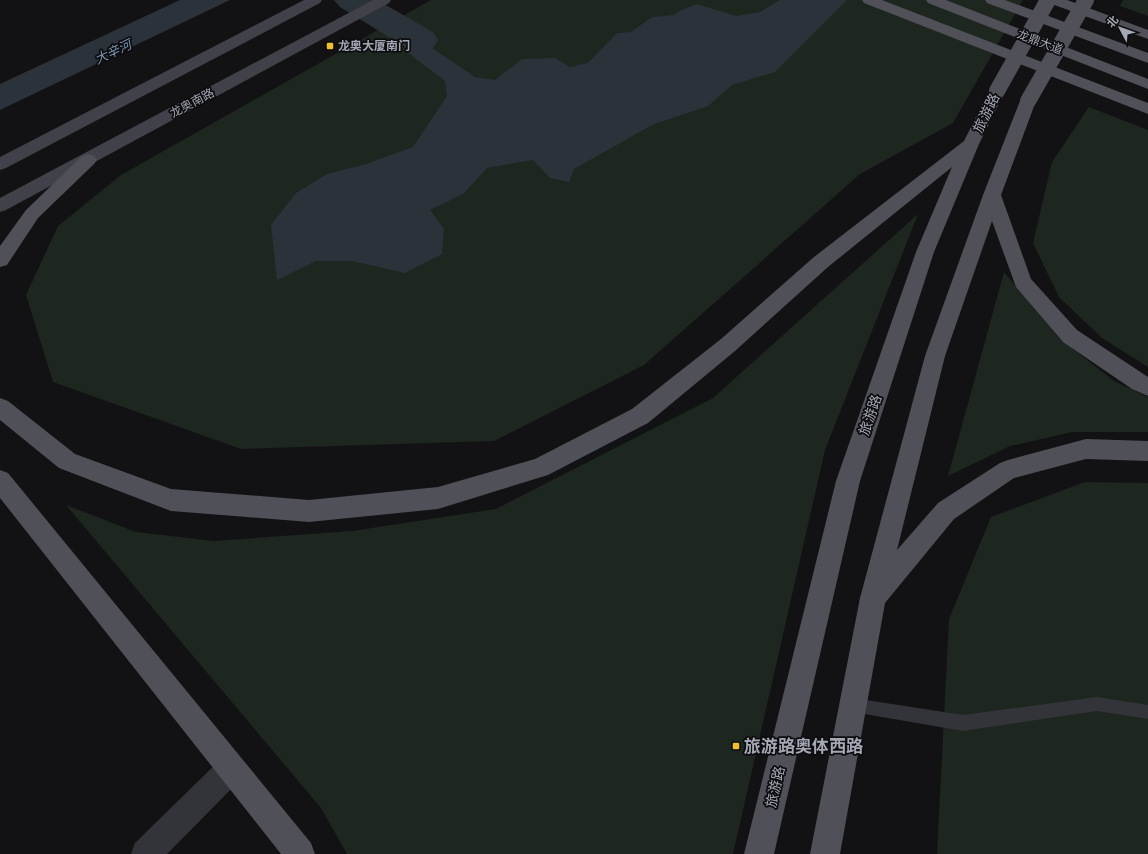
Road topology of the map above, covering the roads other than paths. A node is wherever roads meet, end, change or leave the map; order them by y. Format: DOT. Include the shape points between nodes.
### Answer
graph roads {
  1 [pos="384,0"];
  2 [pos="869,0"];
  3 [pos="933,0"];
  4 [pos="992,0"];
  5 [pos="1048,0"];
  6 [pos="1054,0"];
  7 [pos="1086,0"];
  8 [pos="312,1"];
  9 [pos="1148,35"];
  10 [pos="1148,58"];
  11 [pos="1146,83"];
  12 [pos="1148,109"];
  13 [pos="971,144"];
  14 [pos="88,160"];
  15 [pos="0,164"];
  16 [pos="992,195"];
  17 [pos="0,206"];
  18 [pos="0,260"];
  19 [pos="1148,387"];
  20 [pos="0,408"];
  21 [pos="1148,451"];
  22 [pos="0,480"];
  23 [pos="873,598"];
  24 [pos="854,705"];
  25 [pos="1148,712"];
  26 [pos="231,769"];
  27 [pos="146,854"];
  28 [pos="300,854"];
  29 [pos="759,854"];
  30 [pos="825,854"];
  1 -- 14 [label="main road, 龙奥南路"];
  2 -- 12 [label="main road"];
  3 -- 11 [label="main road, 龙鼎大道"];
  4 -- 10 [label="main road, 龙鼎大道"];
  5 -- 13 [label="main road, 旅游路, bridge" via="996,91"];
  6 -- 9 [label="main road"];
  7 -- 16 [label="main road, bridge" via="1028,101"];
  8 -- 15 [label="main road"];
  13 -- 20 [label="main road" via="821,262 728,345 640,416 540,468 438,498 309,511 171,500 67,461"];
  13 -- 29 [label="main road, 旅游路" via="925,252 848,481"];
  14 -- 17 [label="main road, 龙奥南路"];
  14 -- 18 [label="main road" via="32,214"];
  16 -- 19 [label="main road" via="1023,282 1070,336"];
  16 -- 23 [label="main road" via="935,356"];
  21 -- 23 [label="main road" via="1086,449 1008,470 946,511"];
  22 -- 26 [label="main road"];
  23 -- 24 [label="main road"];
  24 -- 25 [label="lane" via="963,723 1097,704"];
  24 -- 30 [label="main road"];
  26 -- 27 [label="street"];
  26 -- 28 [label="main road"];
}
